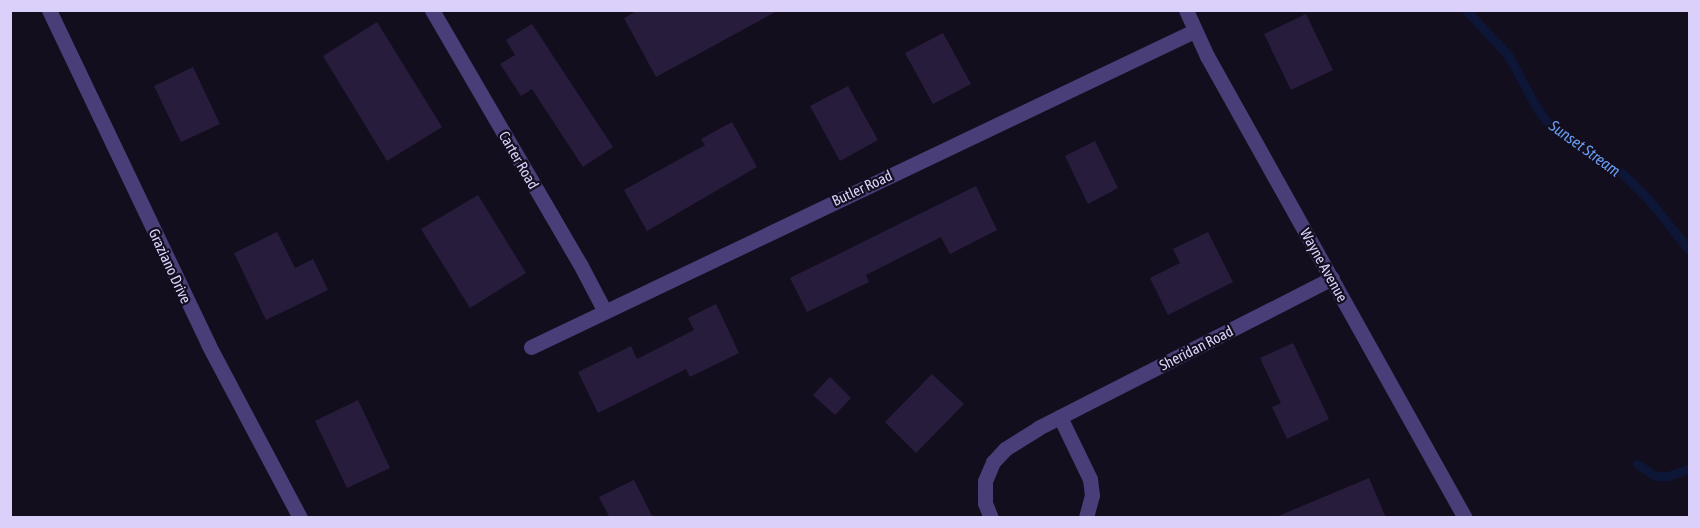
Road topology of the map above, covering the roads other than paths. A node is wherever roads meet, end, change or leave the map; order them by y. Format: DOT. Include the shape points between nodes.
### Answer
graph roads {
  1 [pos="49,10"];
  2 [pos="432,10"];
  3 [pos="1186,10"];
  4 [pos="1194,31"];
  5 [pos="1332,278"];
  6 [pos="604,310"];
  7 [pos="531,346"];
  8 [pos="1060,417"];
  9 [pos="300,518"];
  10 [pos="991,518"];
  11 [pos="1086,518"];
  12 [pos="1465,518"];
  1 -- 9 [label="street, Graziano Drive" via="208,344"];
  2 -- 6 [label="street, Carter Road"];
  3 -- 4 [label="street, Wayne Avenue"];
  4 -- 5 [label="street, Wayne Avenue"];
  4 -- 6 [label="street, Butler Road"];
  5 -- 8 [label="street, Sheridan Road"];
  5 -- 12 [label="street, Wayne Avenue"];
  6 -- 7 [label="street, Butler Road"];
  8 -- 10 [label="street, Sheridan Road" via="1021,438 993,462 984,493"];
  8 -- 11 [label="street" via="1090,479 1092,495"];
}
